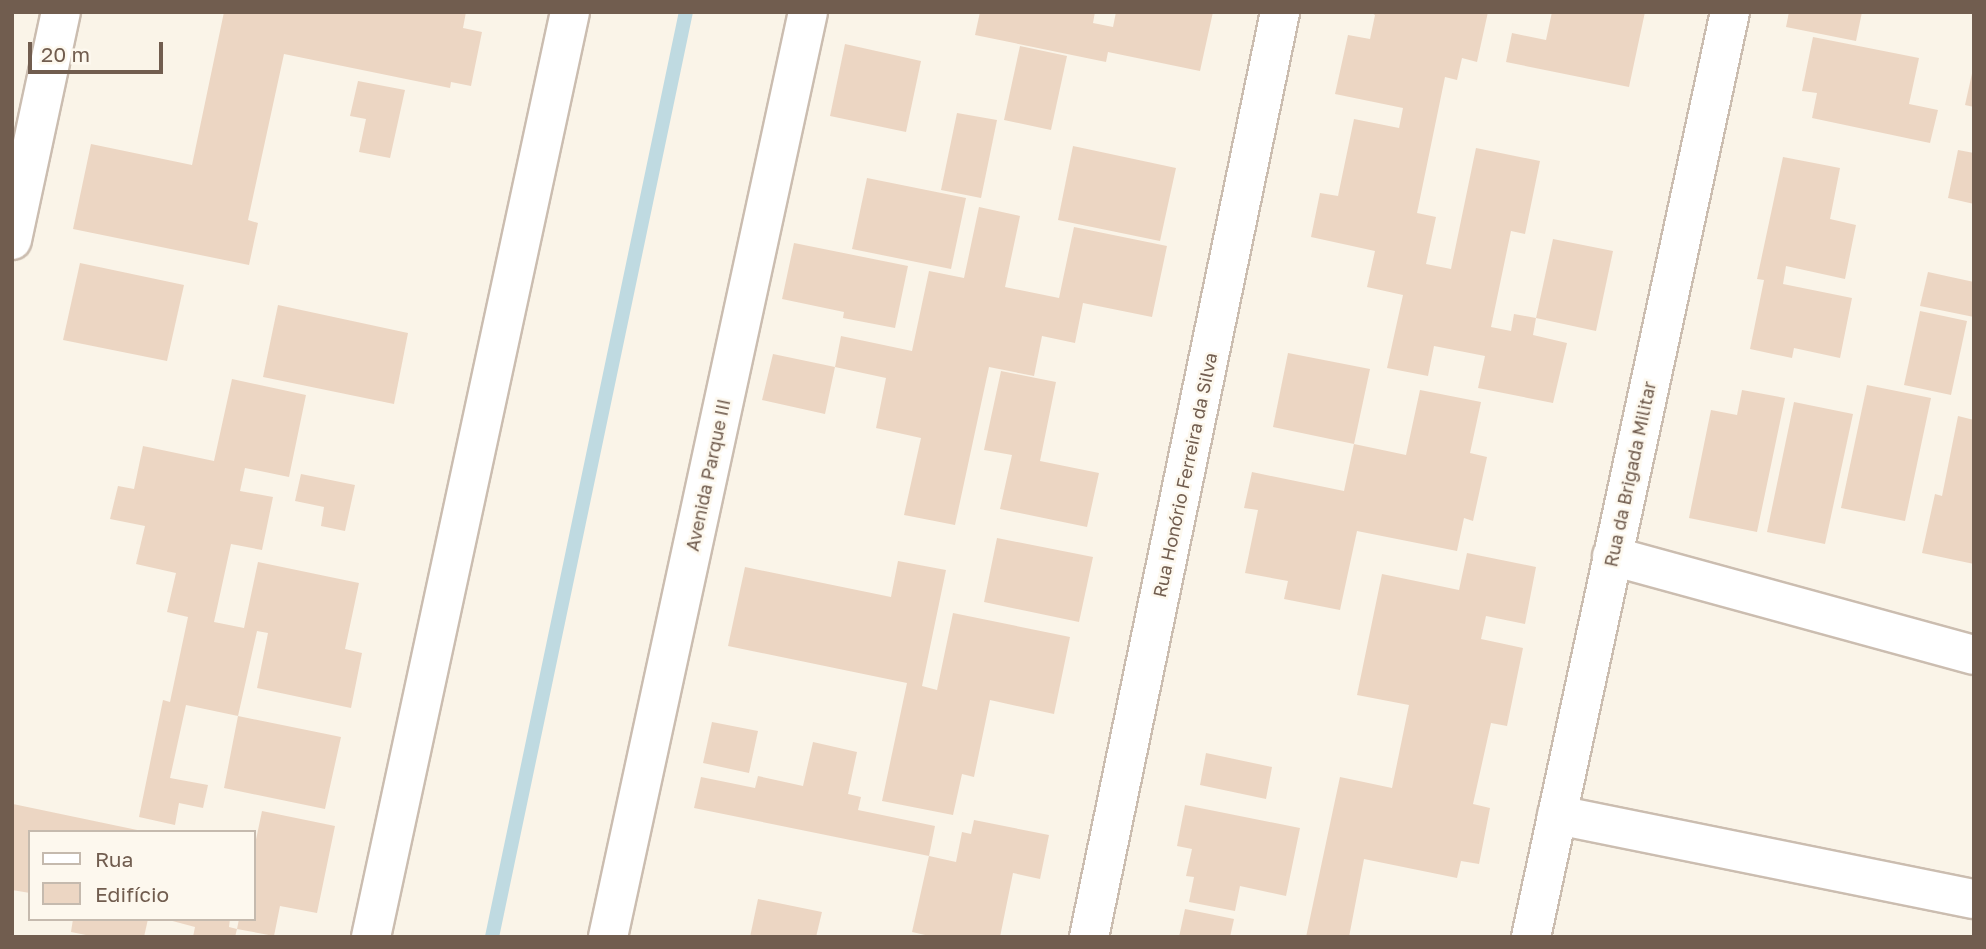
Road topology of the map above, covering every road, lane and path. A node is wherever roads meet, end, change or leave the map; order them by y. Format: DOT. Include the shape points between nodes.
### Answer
graph roads {
  1 [pos="61,12"];
  2 [pos="570,12"];
  3 [pos="808,12"];
  4 [pos="1280,12"];
  5 [pos="1730,12"];
  6 [pos="12,240"];
  7 [pos="1612,556"];
  8 [pos="1974,655"];
  9 [pos="1557,815"];
  10 [pos="1974,899"];
  11 [pos="372,937"];
  12 [pos="608,937"];
  13 [pos="1089,937"];
  14 [pos="1531,937"];
  1 -- 6 [label="street"];
  2 -- 11 [label="street"];
  3 -- 12 [label="street, Avenida Parque III"];
  4 -- 13 [label="street, Rua Honório Ferreira da Silva"];
  5 -- 7 [label="street, Rua da Brigada Militar"];
  7 -- 8 [label="street"];
  7 -- 9 [label="street, Rua da Brigada Militar"];
  9 -- 10 [label="street"];
  9 -- 14 [label="street, Rua da Brigada Militar"];
}
